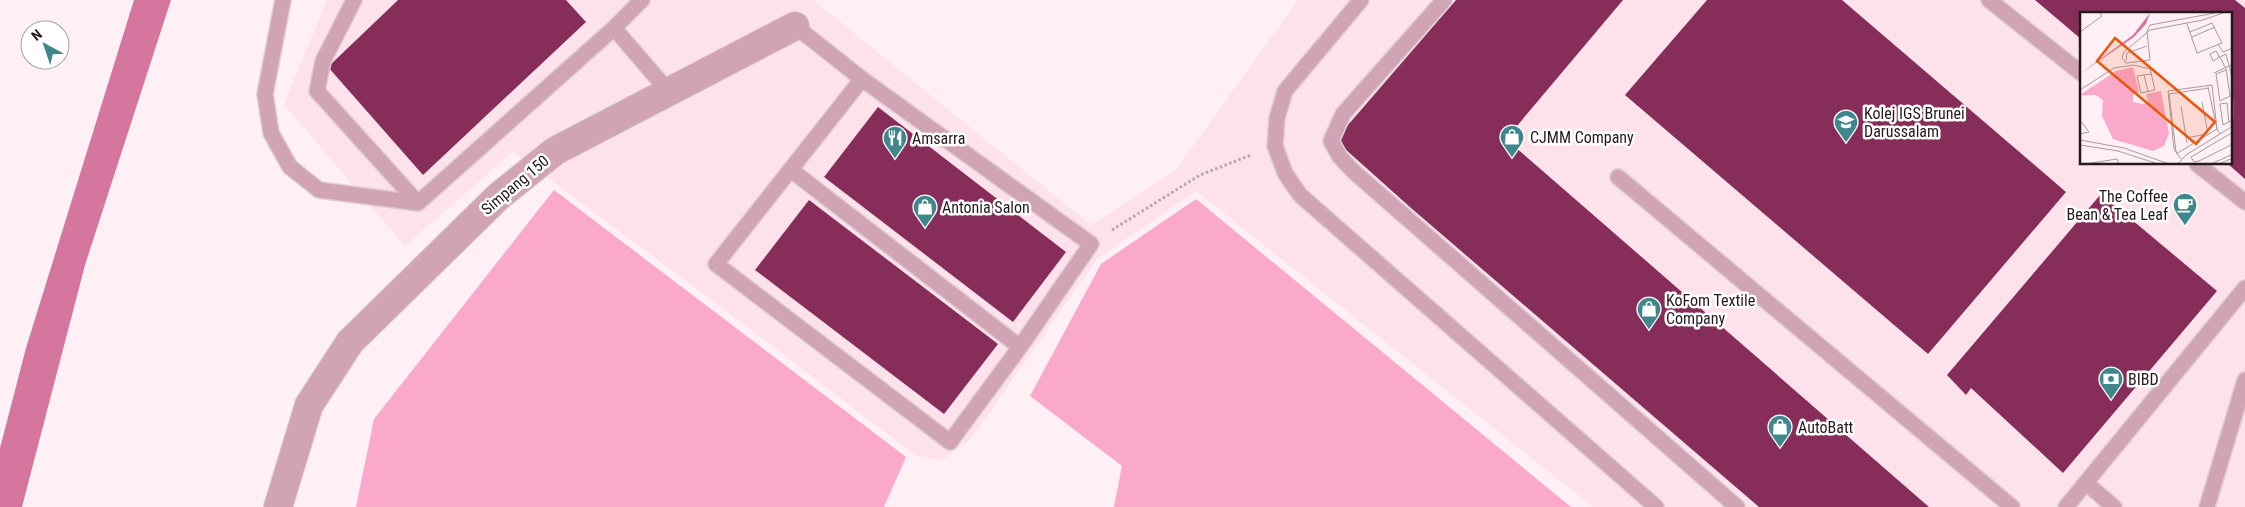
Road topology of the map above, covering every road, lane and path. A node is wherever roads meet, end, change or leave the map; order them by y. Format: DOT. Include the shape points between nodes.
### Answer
graph roads {
  1 [pos="283,0"];
  2 [pos="354,0"];
  3 [pos="642,0"];
  4 [pos="1362,0"];
  5 [pos="1444,0"];
  6 [pos="1989,0"];
  7 [pos="795,26"];
  8 [pos="614,28"];
  9 [pos="2080,72"];
  10 [pos="862,79"];
  11 [pos="669,92"];
  12 [pos="1274,146"];
  13 [pos="2198,165"];
  14 [pos="791,170"];
  15 [pos="1618,177"];
  16 [pos="2245,202"];
  17 [pos="418,203"];
  18 [pos="1090,244"];
  19 [pos="2245,288"];
  20 [pos="1020,347"];
  21 [pos="2245,380"];
  22 [pos="2086,483"];
  23 [pos="278,507"];
  24 [pos="1656,507"];
  25 [pos="1737,507"];
  26 [pos="2012,507"];
  27 [pos="2066,507"];
  28 [pos="2114,507"];
  29 [pos="2208,507"];
  1 -- 17 [label="lane" via="265,94 271,133 290,167 319,190"];
  2 -- 17 [label="lane" via="323,61 317,91"];
  3 -- 8 [label="lane"];
  4 -- 12 [label="lane" via="1285,91 1277,118"];
  5 -- 25 [label="lane" via="1343,114 1331,141 1340,157"];
  6 -- 9 [label="lane"];
  7 -- 10 [label="lane, Simpang 150"];
  7 -- 11 [label="street, Simpang 150"];
  8 -- 11 [label="lane"];
  8 -- 17 [label="lane"];
  10 -- 14 [label="lane"];
  10 -- 18 [label="lane, Simpang 150"];
  11 -- 23 [label="street, Simpang 150" via="555,151 499,196 350,342 309,405"];
  12 -- 18 [label="path" via="1200,175"];
  12 -- 24 [label="lane" via="1285,173 1300,195"];
  13 -- 16 [label="lane"];
  14 -- 20 [label="lane"];
  14 -- 20 [label="lane" via="716,264 950,442"];
  15 -- 26 [label="lane"];
  18 -- 20 [label="lane"];
  19 -- 22 [label="lane"];
  21 -- 29 [label="lane"];
  22 -- 27 [label="lane"];
  22 -- 28 [label="lane"];
}
